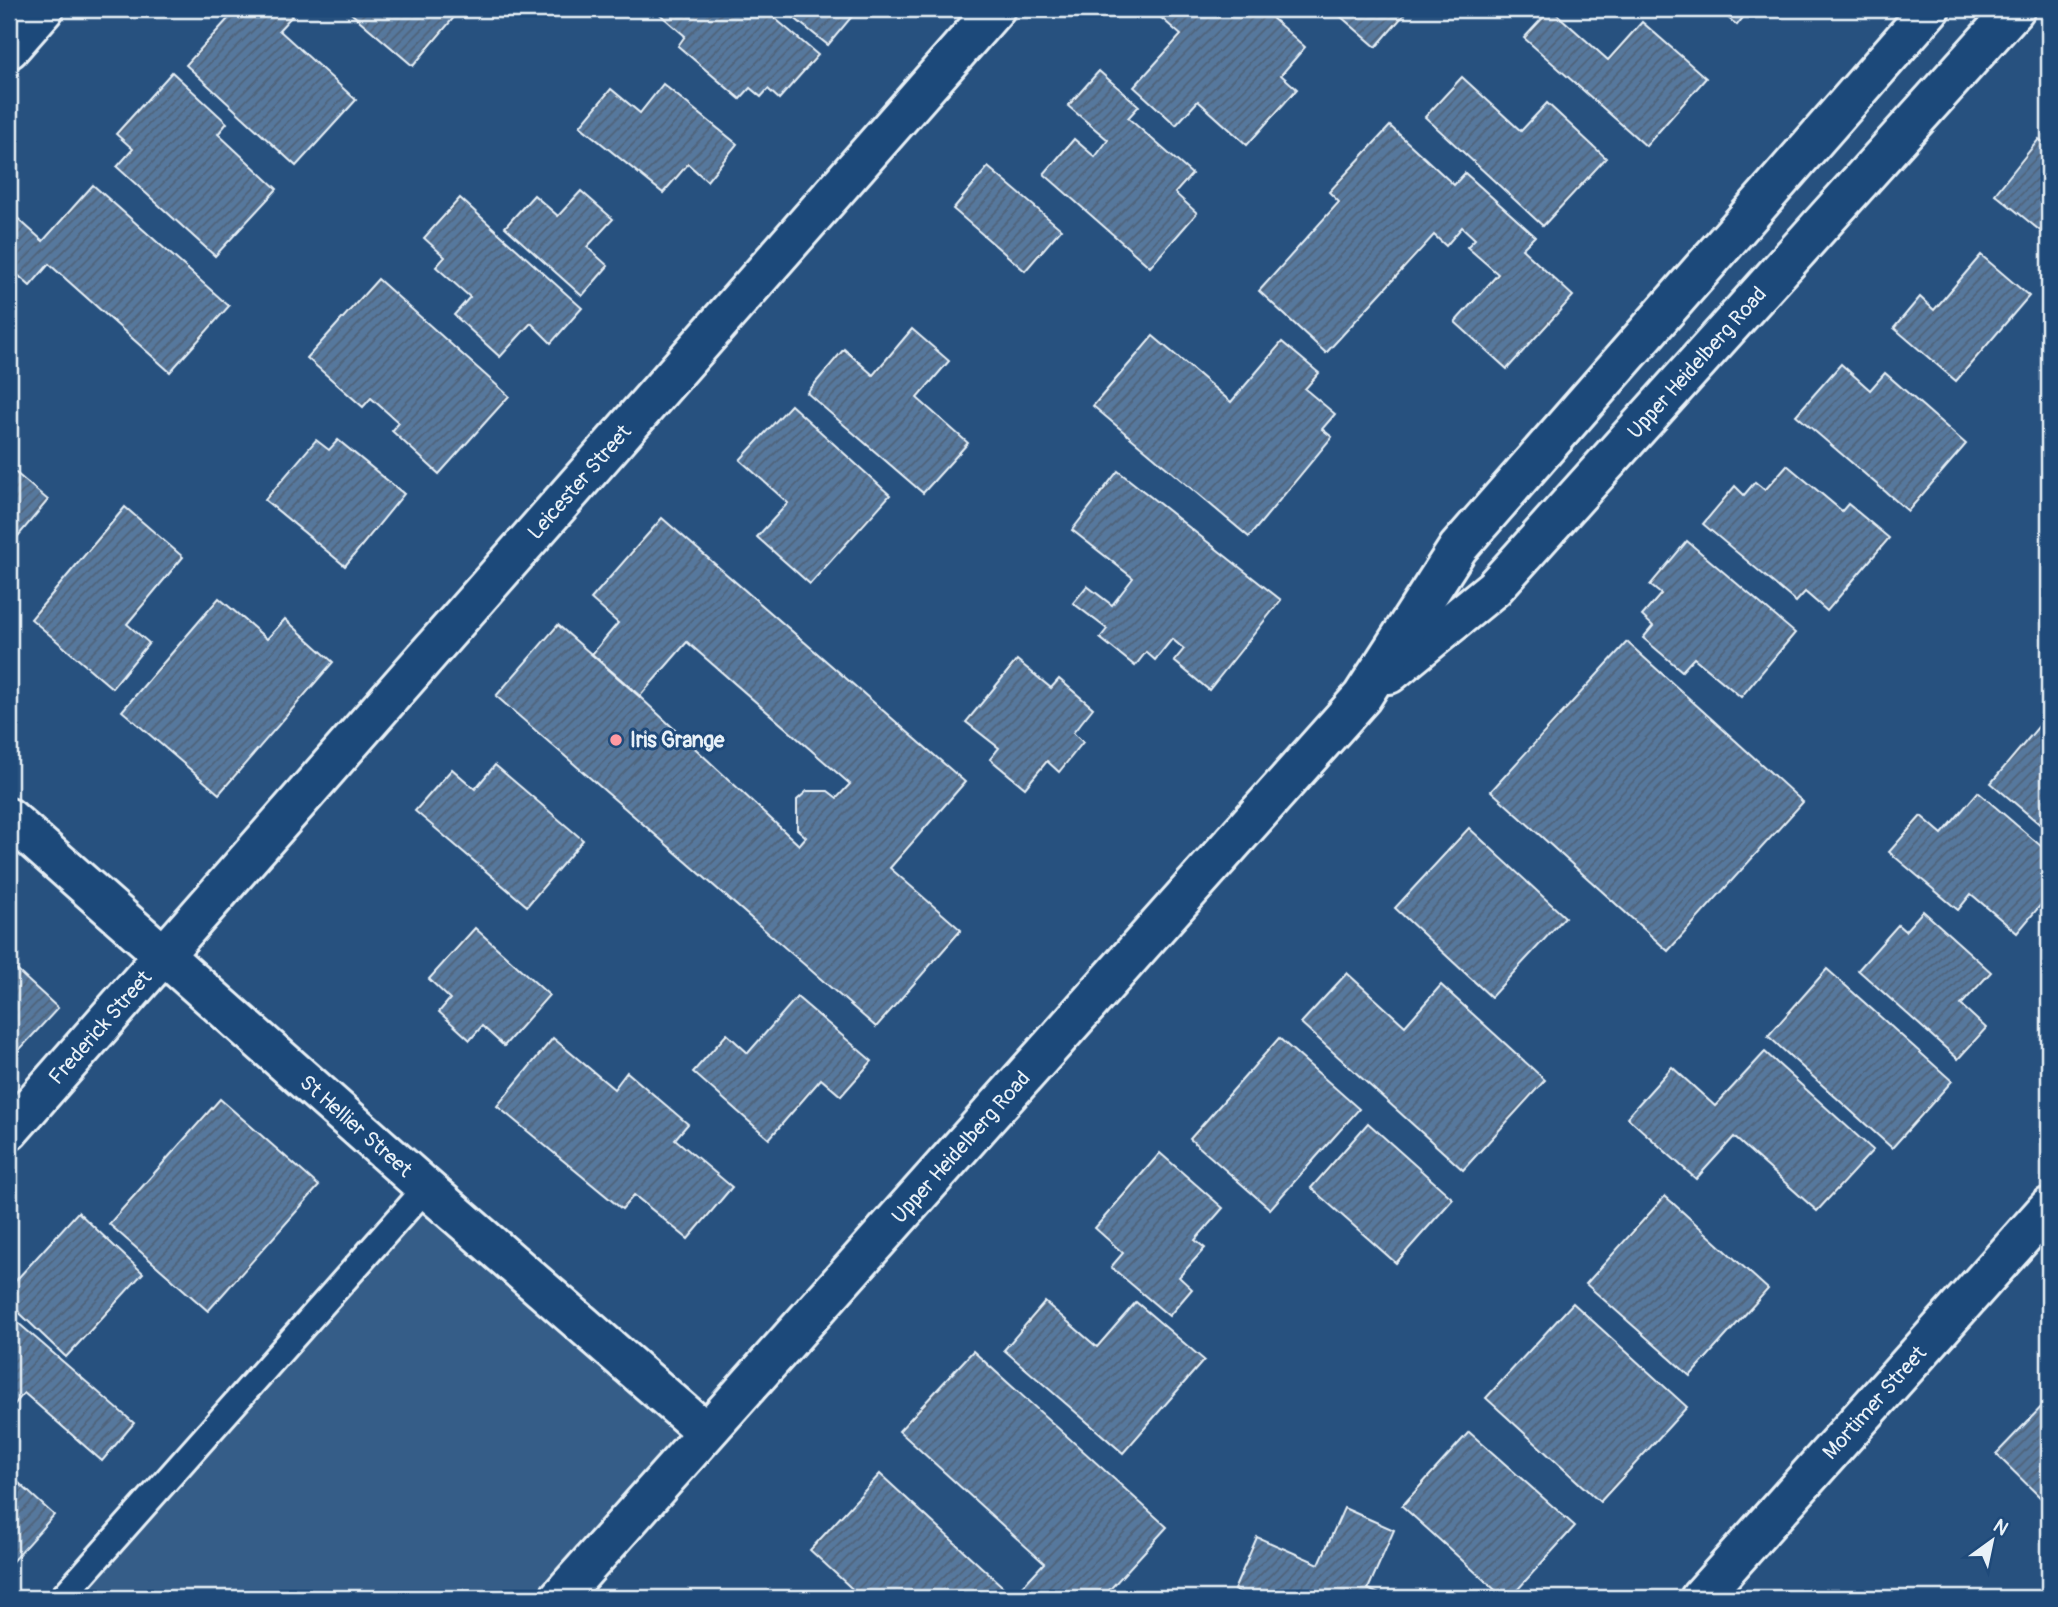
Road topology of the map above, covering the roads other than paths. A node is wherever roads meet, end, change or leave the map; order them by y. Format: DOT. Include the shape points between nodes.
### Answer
graph roads {
  1 [pos="44,9"];
  2 [pos="995,9"];
  3 [pos="1930,9"];
  4 [pos="2002,13"];
  5 [pos="9,49"];
  6 [pos="1362,697"];
  7 [pos="9,818"];
  8 [pos="163,955"];
  9 [pos="9,1131"];
  10 [pos="426,1188"];
  11 [pos="2049,1207"];
  12 [pos="706,1432"];
  13 [pos="62,1598"];
  14 [pos="559,1598"];
  15 [pos="1700,1598"];
  1 -- 5 [label="main road"];
  2 -- 8 [label="main road, Leicester Street"];
  3 -- 6 [label="main road, Upper Heidelberg Road" via="1458,548"];
  4 -- 6 [label="main road, Upper Heidelberg Road" via="1494,588"];
  6 -- 12 [label="main road, Upper Heidelberg Road"];
  7 -- 8 [label="main road, St Hellier Street"];
  8 -- 9 [label="main road, Frederick Street"];
  8 -- 10 [label="main road, St Hellier Street"];
  10 -- 12 [label="main road, St Hellier Street"];
  10 -- 13 [label="lane"];
  11 -- 15 [label="main road, Mortimer Street"];
  12 -- 14 [label="main road, Upper Heidelberg Road"];
}
